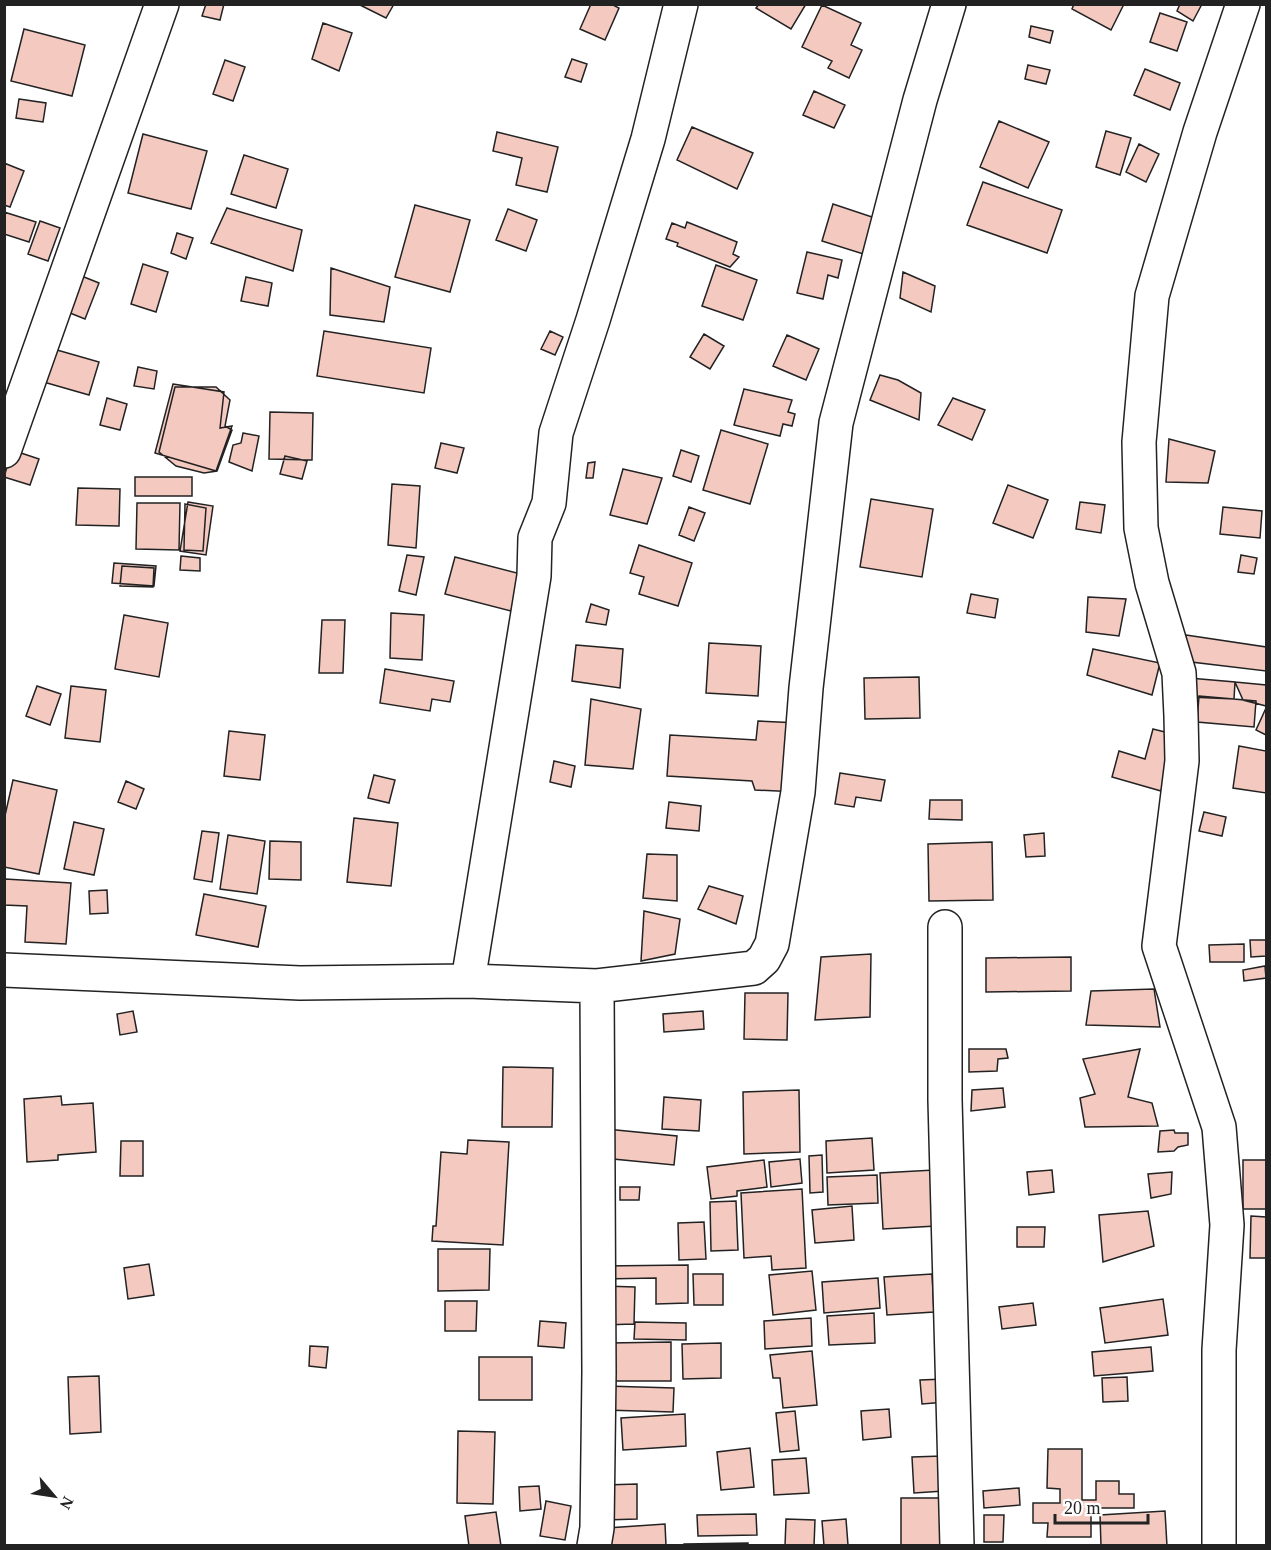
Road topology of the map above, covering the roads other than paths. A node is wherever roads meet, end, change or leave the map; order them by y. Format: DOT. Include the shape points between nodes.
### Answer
graph roads {
  1 [pos="162,4"];
  2 [pos="681,4"];
  3 [pos="950,4"];
  4 [pos="1243,4"];
  5 [pos="4,451"];
  6 [pos="945,927"];
  7 [pos="4,970"];
  8 [pos="468,981"];
  9 [pos="597,986"];
  10 [pos="594,1545"];
  11 [pos="957,1545"];
  12 [pos="1220,1545"];
  1 -- 5 [label="street"];
  2 -- 8 [label="street" via="648,139 556,433 549,503 535,538 534,576"];
  3 -- 9 [label="street" via="920,100 836,423 798,792 772,944 754,968"];
  4 -- 12 [label="street" via="1152,296 1139,442 1141,528 1152,583 1179,674 1182,761 1159,946 1219,1127 1227,1225 1219,1350"];
  6 -- 11 [label="street" via="945,1100"];
  7 -- 8 [label="street" via="300,983"];
  8 -- 9 [label="street"];
  9 -- 10 [label="street" via="599,1372"];
}
